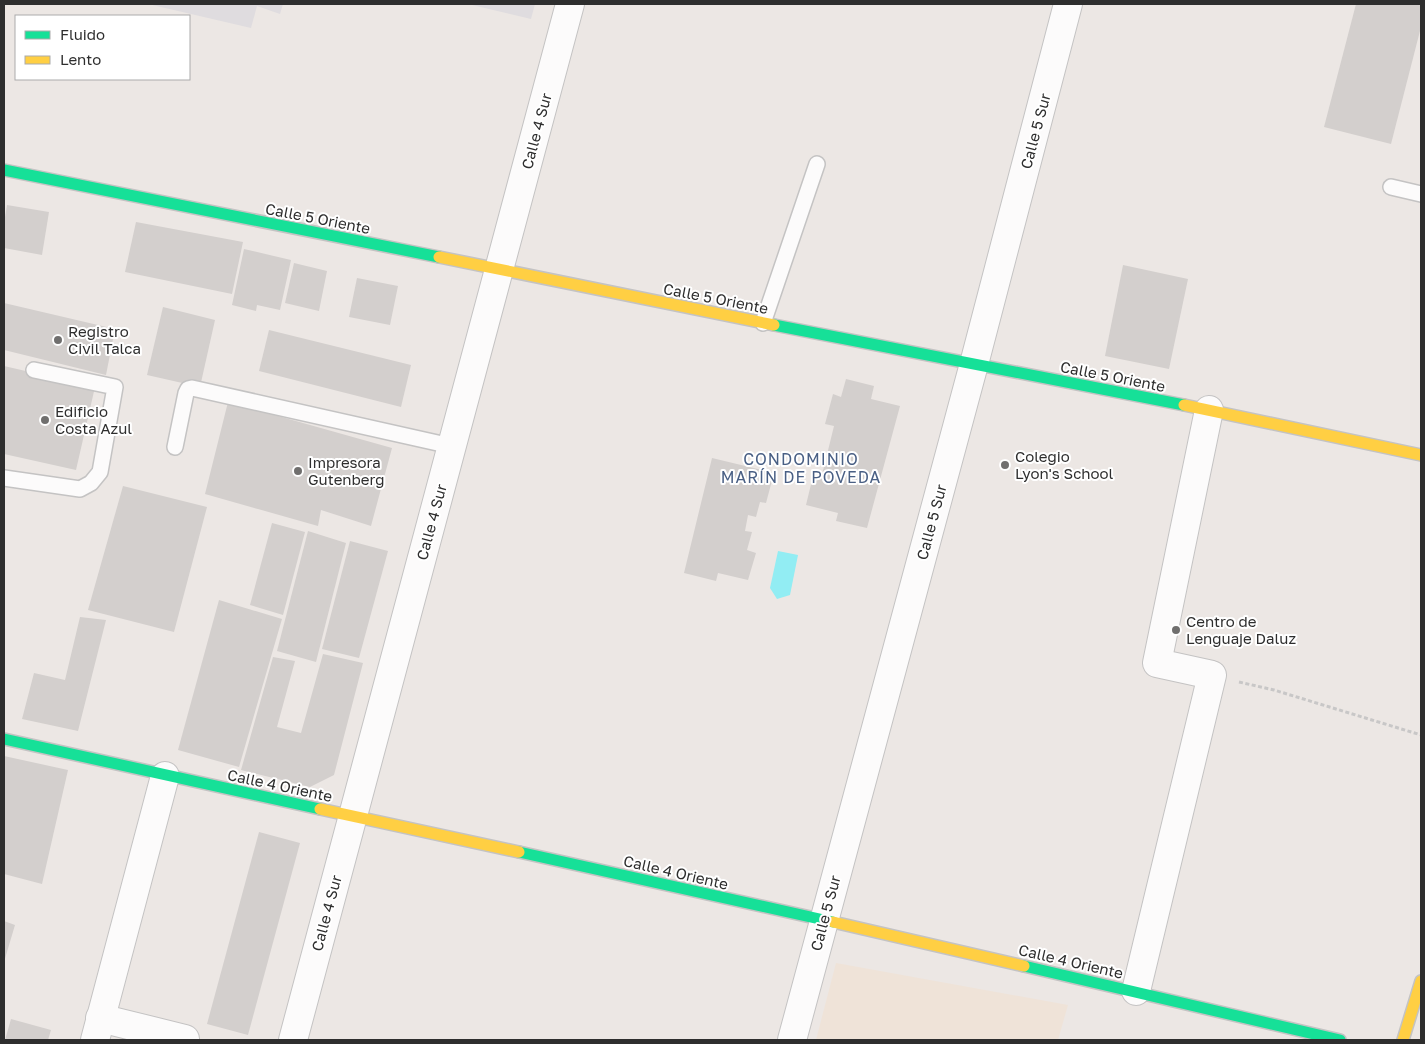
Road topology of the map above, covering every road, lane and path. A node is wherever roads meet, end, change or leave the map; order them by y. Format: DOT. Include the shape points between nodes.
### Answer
graph roads {
  1 [pos="570,4"];
  2 [pos="1068,4"];
  3 [pos="817,164"];
  4 [pos="4,170"];
  5 [pos="1391,187"];
  6 [pos="1421,194"];
  7 [pos="498,270"];
  8 [pos="764,323"];
  9 [pos="974,364"];
  10 [pos="34,370"];
  11 [pos="1209,410"];
  12 [pos="451,446"];
  13 [pos="175,447"];
  14 [pos="1421,455"];
  15 [pos="4,478"];
  16 [pos="1212,675"];
  17 [pos="1421,735"];
  18 [pos="4,739"];
  19 [pos="165,776"];
  20 [pos="352,815"];
  21 [pos="823,920"];
  22 [pos="1421,982"];
  23 [pos="1136,991"];
  24 [pos="97,1029"];
  25 [pos="185,1039"];
  26 [pos="292,1040"];
  27 [pos="792,1040"];
  28 [pos="1340,1040"];
  29 [pos="1403,1040"];
  1 -- 7 [label="street, Calle 4 Sur"];
  2 -- 9 [label="street, Calle 5 Sur"];
  3 -- 8 [label="lane"];
  4 -- 7 [label="street, Calle 5 Oriente"];
  5 -- 6 [label="lane"];
  7 -- 8 [label="street, Calle 5 Oriente"];
  7 -- 12 [label="street, Calle 4 Sur"];
  8 -- 9 [label="street, Calle 5 Oriente"];
  9 -- 11 [label="street, Calle 5 Oriente"];
  9 -- 21 [label="street, Calle 5 Sur"];
  10 -- 15 [label="lane" via="115,387 100,472 91,483 80,489"];
  11 -- 14 [label="street, Calle 5 Oriente"];
  11 -- 16 [label="street" via="1156,663"];
  12 -- 13 [label="lane" via="192,388 186,392"];
  12 -- 20 [label="street, Calle 4 Sur"];
  16 -- 17 [label="path" via="1274,690"];
  16 -- 23 [label="street"];
  18 -- 19 [label="street, Calle 4 Oriente"];
  19 -- 20 [label="street, Calle 4 Oriente"];
  19 -- 24 [label="street"];
  20 -- 21 [label="street, Calle 4 Oriente"];
  20 -- 26 [label="street, Calle 4 Sur"];
  21 -- 23 [label="street, Calle 4 Oriente"];
  21 -- 27 [label="street, Calle 5 Sur"];
  22 -- 29 [label="street"];
  23 -- 28 [label="street, Calle 4 Oriente"];
  24 -- 25 [label="street"];
}
